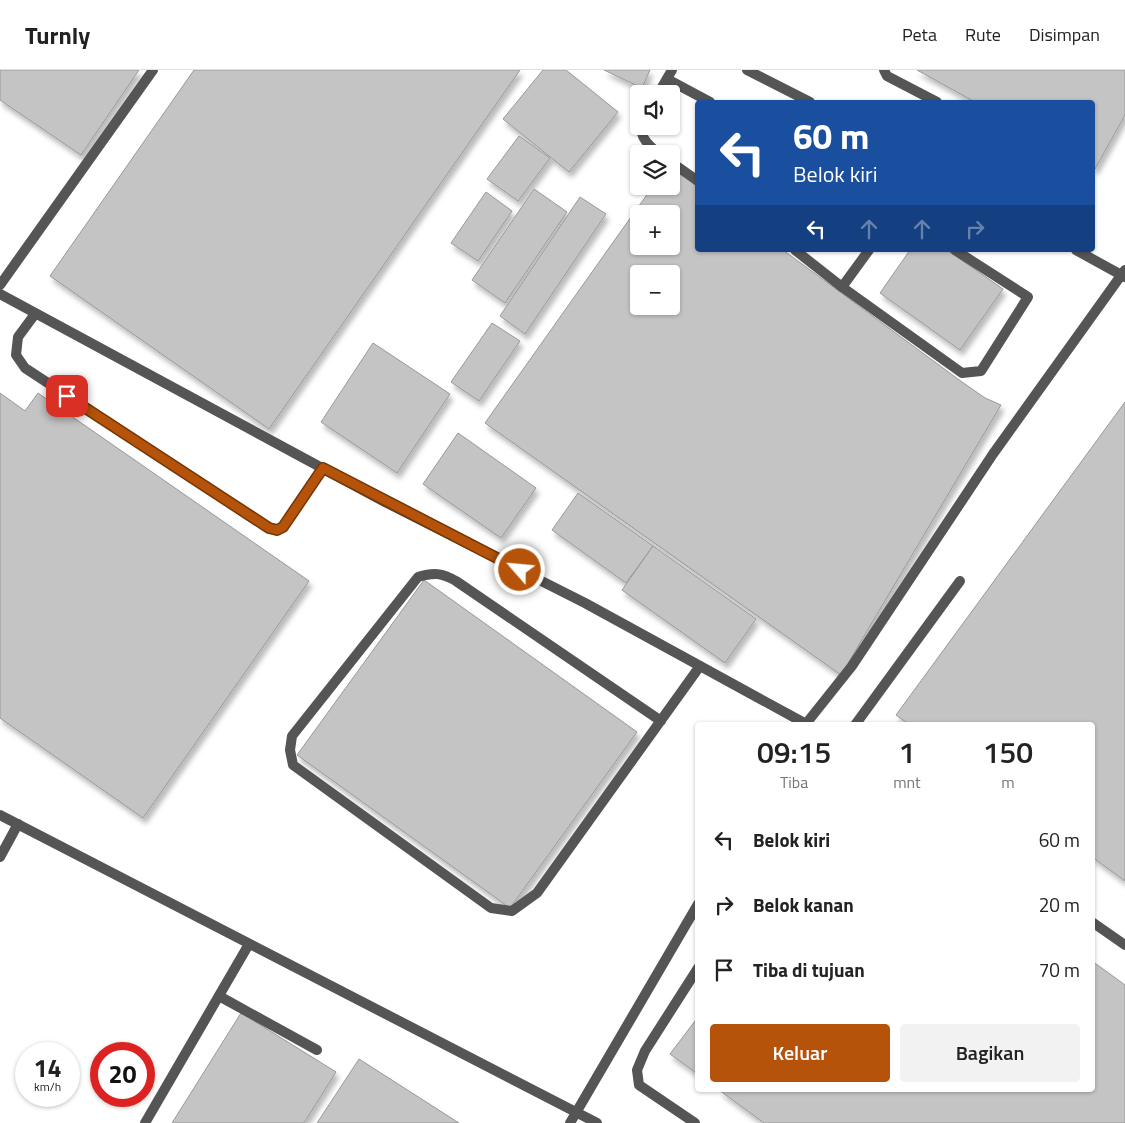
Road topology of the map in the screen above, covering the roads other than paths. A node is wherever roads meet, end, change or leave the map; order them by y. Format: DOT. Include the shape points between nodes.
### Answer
graph roads {
  1 [pos="153,70"];
  2 [pos="747,70"];
  3 [pos="884,70"];
  4 [pos="670,74"];
  5 [pos="663,85"];
  6 [pos="707,100"];
  7 [pos="806,100"];
  8 [pos="933,100"];
  9 [pos="680,168"];
  10 [pos="695,179"];
  11 [pos="798,252"];
  12 [pos="868,252"];
  13 [pos="958,252"];
  14 [pos="1080,252"];
  15 [pos="1124,274"];
  16 [pos="0,285"];
  17 [pos="842,287"];
  18 [pos="0,294"];
  19 [pos="34,314"];
  20 [pos="323,468"];
  21 [pos="960,581"];
  22 [pos="700,666"];
  23 [pos="661,721"];
  24 [pos="801,722"];
  25 [pos="808,722"];
  26 [pos="857,722"];
  27 [pos="0,815"];
  28 [pos="18,824"];
  29 [pos="0,857"];
  30 [pos="695,909"];
  31 [pos="1095,924"];
  32 [pos="249,944"];
  33 [pos="1125,945"];
  34 [pos="695,973"];
  35 [pos="219,996"];
  36 [pos="317,1050"];
  37 [pos="577,1112"];
  38 [pos="145,1123"];
  39 [pos="570,1123"];
  40 [pos="597,1123"];
  41 [pos="695,1123"];
  1 -- 16 [label="lane"];
  2 -- 7 [label="lane"];
  3 -- 8 [label="lane" via="887,76"];
  4 -- 5 [label="lane"];
  4 -- 6 [label="lane"];
  9 -- 10 [label="lane"];
  11 -- 17 [label="lane"];
  12 -- 17 [label="lane"];
  13 -- 17 [label="lane" via="1028,297 981,371 962,373"];
  14 -- 15 [label="lane"];
  15 -- 25 [label="lane" via="993,454 852,666"];
  18 -- 19 [label="lane"];
  19 -- 20 [label="lane"];
  19 -- 20 [label="lane" via="18,337 16,355 26,368 269,528 277,530 283,527"];
  20 -- 22 [label="lane"];
  21 -- 26 [label="lane"];
  22 -- 23 [label="lane"];
  22 -- 24 [label="lane"];
  23 -- 23 [label="lane" via="456,581 443,574 430,573 418,578 292,736 290,750 293,765 492,908 512,911 537,893"];
  27 -- 28 [label="lane"];
  28 -- 29 [label="lane"];
  28 -- 32 [label="lane"];
  30 -- 37 [label="lane"];
  31 -- 33 [label="lane"];
  32 -- 35 [label="lane"];
  32 -- 37 [label="lane"];
  34 -- 41 [label="lane" via="645,1051 637,1070 639,1085"];
  35 -- 36 [label="lane"];
  35 -- 38 [label="lane"];
  37 -- 39 [label="lane"];
  37 -- 40 [label="lane"];
}
